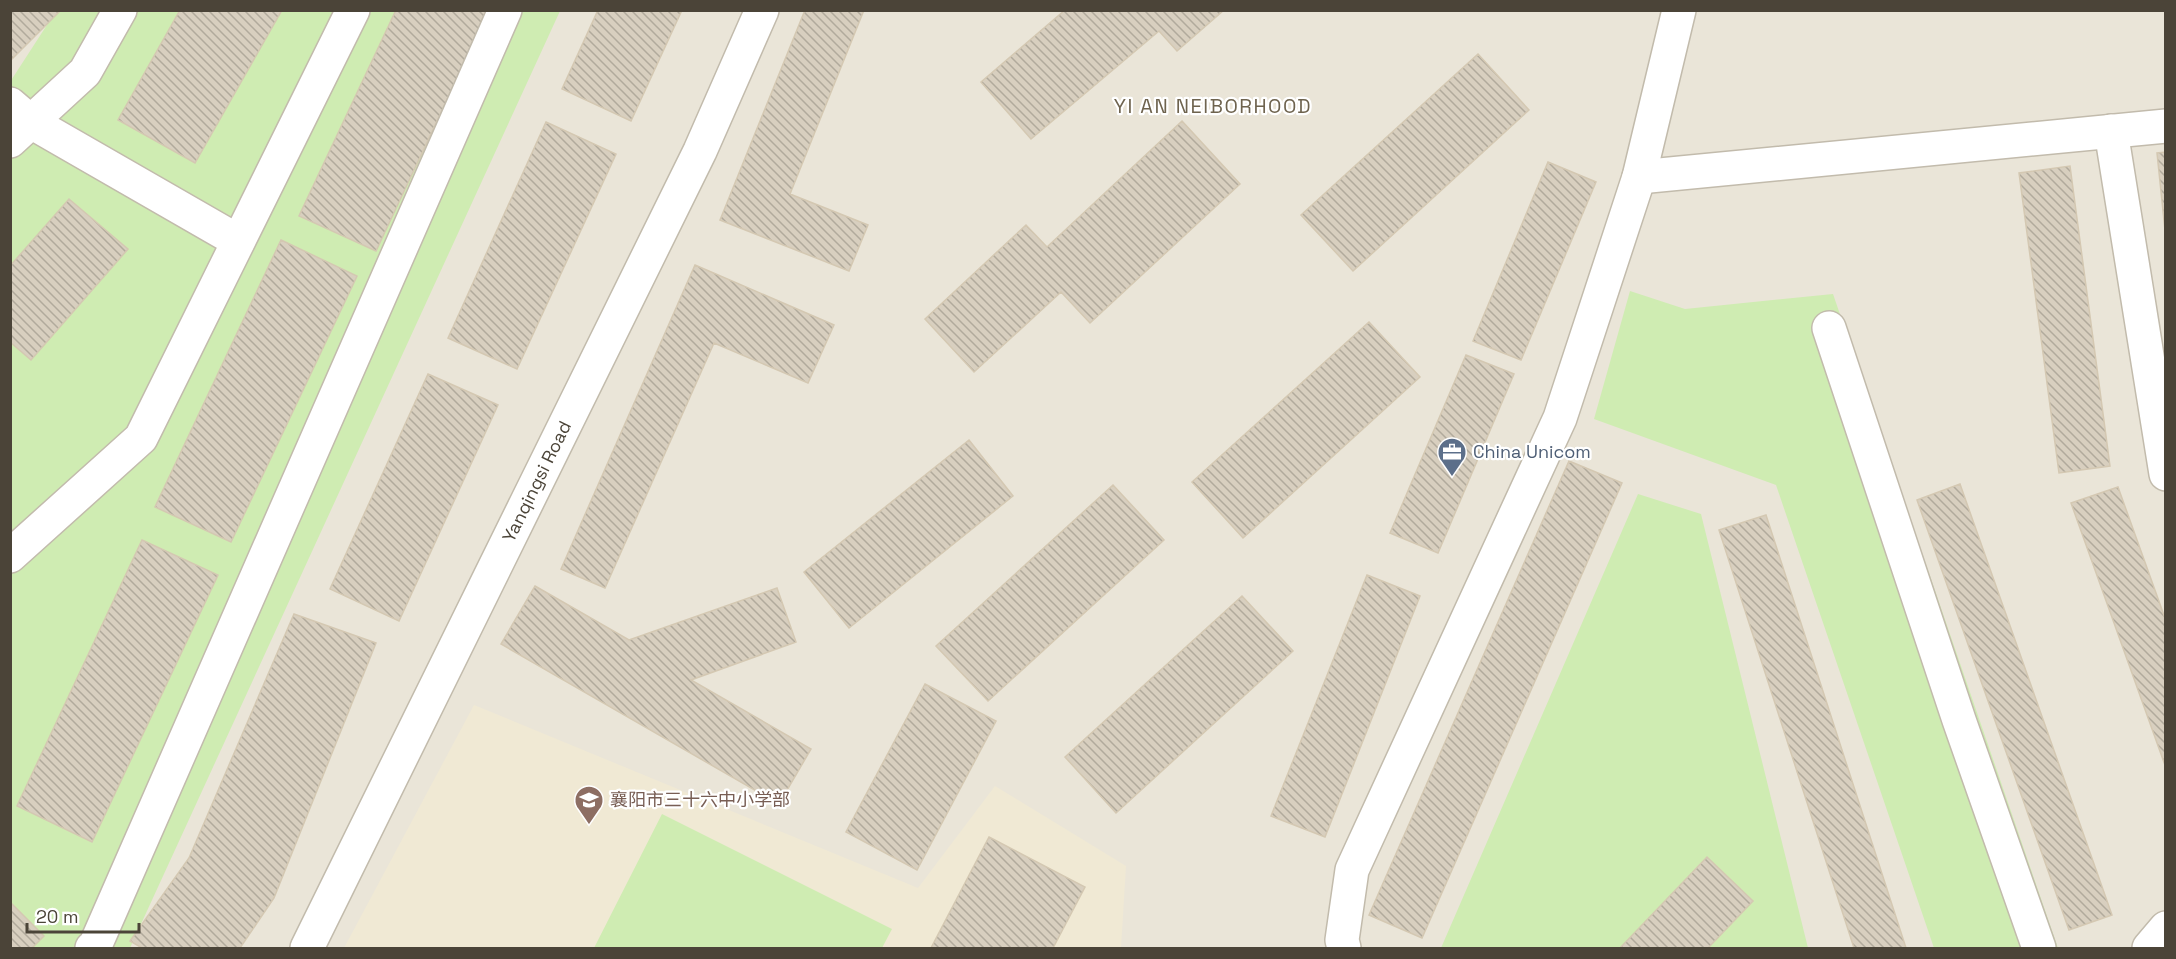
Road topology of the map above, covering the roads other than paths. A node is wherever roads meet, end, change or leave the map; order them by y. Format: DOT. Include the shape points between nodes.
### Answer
graph roads {
  1 [pos="120,10"];
  2 [pos="353,10"];
  3 [pos="505,10"];
  4 [pos="762,10"];
  5 [pos="1679,10"];
  6 [pos="17,122"];
  7 [pos="2166,126"];
  8 [pos="2111,131"];
  9 [pos="1639,177"];
  10 [pos="238,241"];
  11 [pos="1829,328"];
  12 [pos="2166,474"];
  13 [pos="10,555"];
  14 [pos="2166,928"];
  15 [pos="92,948"];
  16 [pos="307,948"];
  17 [pos="1344,948"];
  18 [pos="2038,948"];
  19 [pos="2150,948"];
  1 -- 6 [label="street" via="85,72"];
  2 -- 10 [label="street"];
  3 -- 15 [label="street"];
  4 -- 16 [label="street, Yanqingsi Road" via="700,151"];
  5 -- 9 [label="street"];
  6 -- 10 [label="street"];
  7 -- 8 [label="street"];
  8 -- 9 [label="street"];
  8 -- 12 [label="street"];
  9 -- 17 [label="street" via="1560,418 1352,870"];
  10 -- 13 [label="street" via="141,438"];
  11 -- 18 [label="street"];
  14 -- 19 [label="street"];
}
